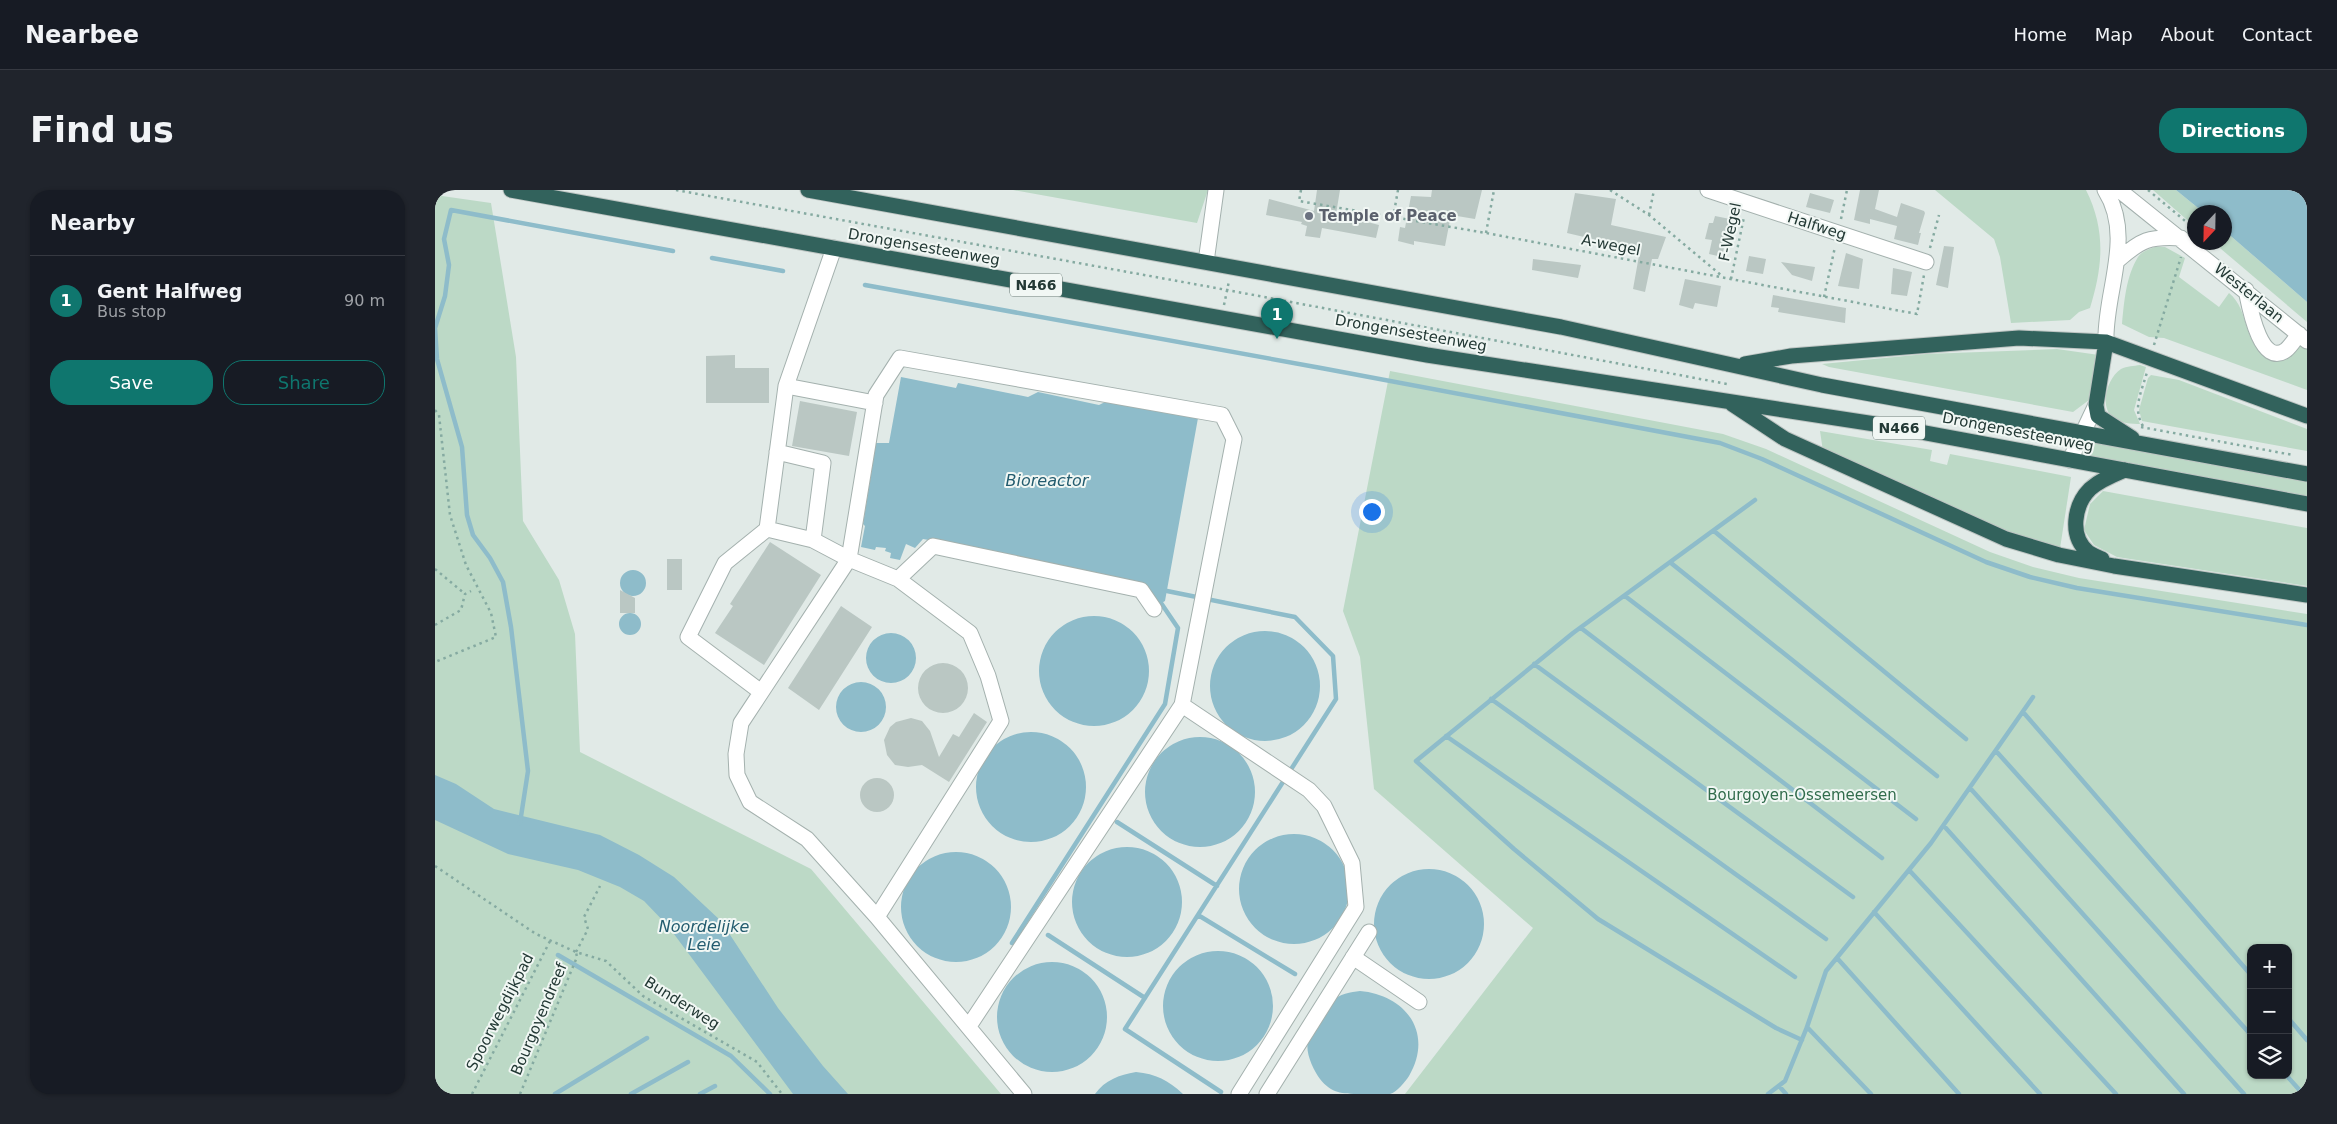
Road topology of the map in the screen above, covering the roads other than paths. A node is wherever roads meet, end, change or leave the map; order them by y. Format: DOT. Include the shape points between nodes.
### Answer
graph roads {
  1 [pos="511,190"];
  2 [pos="808,190"];
  3 [pos="1216,190"];
  4 [pos="1708,190"];
  5 [pos="2105,190"];
  6 [pos="2119,190"];
  7 [pos="2187,236"];
  8 [pos="833,248"];
  9 [pos="2202,250"];
  10 [pos="2117,260"];
  11 [pos="1206,262"];
  12 [pos="1926,262"];
  13 [pos="2245,290"];
  14 [pos="2303,337"];
  15 [pos="2106,342"];
  16 [pos="1738,365"];
  17 [pos="786,386"];
  18 [pos="1727,400"];
  19 [pos="875,403"];
  20 [pos="2096,405"];
  21 [pos="2307,416"];
  22 [pos="2083,433"];
  23 [pos="2142,444"];
  24 [pos="777,452"];
  25 [pos="2070,460"];
  26 [pos="2125,470"];
  27 [pos="2307,474"];
  28 [pos="2307,504"];
  29 [pos="767,529"];
  30 [pos="813,540"];
  31 [pos="849,559"];
  32 [pos="2114,566"];
  33 [pos="898,578"];
  34 [pos="2307,595"];
  35 [pos="1154,609"];
  36 [pos="761,692"];
  37 [pos="1182,705"];
  38 [pos="877,917"];
  39 [pos="1369,932"];
  40 [pos="1353,957"];
  41 [pos="1419,1002"];
  42 [pos="969,1026"];
  43 [pos="1024,1094"];
  44 [pos="1239,1094"];
  45 [pos="1267,1094"];
  1 -- 8 [label="highway, Drongensesteenweg / N466"];
  2 -- 11 [label="highway, Drongensesteenweg / N466"];
  3 -- 11 [label="street"];
  4 -- 12 [label="street, Halfweg"];
  5 -- 10 [label="street" via="2115,218"];
  6 -- 7 [label="street, Westerlaan"];
  7 -- 10 [label="street" via="2148,239"];
  8 -- 17 [label="street"];
  8 -- 18 [label="highway, Drongensesteenweg / N466" via="1505,367"];
  9 -- 13 [label="street, Westerlaan"];
  10 -- 15 [label="street" via="2105,324"];
  11 -- 16 [label="highway, Drongensesteenweg / N466" via="1561,327"];
  13 -- 14 [label="street, Westerlaan"];
  13 -- 14 [label="street" via="2259,340 2265,348 2281,352"];
  15 -- 16 [label="highway" via="2019,338 1791,356"];
  15 -- 20 [label="highway"];
  15 -- 21 [label="highway"];
  16 -- 22 [label="highway, Drongensesteenweg / N466" via="1822,385"];
  17 -- 19 [label="street"];
  17 -- 24 [label="street"];
  18 -- 25 [label="highway, Drongensesteenweg / N466"];
  18 -- 32 [label="highway" via="1785,439 2006,539 2059,555"];
  19 -- 31 [label="street"];
  19 -- 37 [label="street" via="876,395 900,358 1222,415 1234,439"];
  20 -- 22 [label="street"];
  20 -- 23 [label="highway" via="2102,420"];
  22 -- 23 [label="highway, Drongensesteenweg / N466"];
  22 -- 25 [label="street"];
  23 -- 27 [label="highway, Drongensesteenweg / N466"];
  24 -- 29 [label="street"];
  24 -- 30 [label="street" via="823,463"];
  25 -- 26 [label="highway, Drongensesteenweg / N466"];
  26 -- 28 [label="highway, Drongensesteenweg / N466"];
  26 -- 32 [label="highway" via="2090,489 2082,500 2075,521 2075,532 2088,552"];
  29 -- 30 [label="street"];
  29 -- 36 [label="street" via="725,563 688,637"];
  30 -- 31 [label="street"];
  31 -- 33 [label="street"];
  31 -- 36 [label="street"];
  32 -- 34 [label="highway"];
  33 -- 35 [label="street" via="933,546 1141,590"];
  33 -- 38 [label="street" via="970,633 988,676 1001,721"];
  36 -- 38 [label="street" via="741,723 736,754 737,775 750,802 807,839"];
  37 -- 42 [label="street"];
  37 -- 44 [label="street" via="1309,790 1324,806 1352,863 1356,907"];
  38 -- 42 [label="street"];
  39 -- 40 [label="street"];
  40 -- 41 [label="street"];
  40 -- 45 [label="street"];
  42 -- 43 [label="street"];
}
